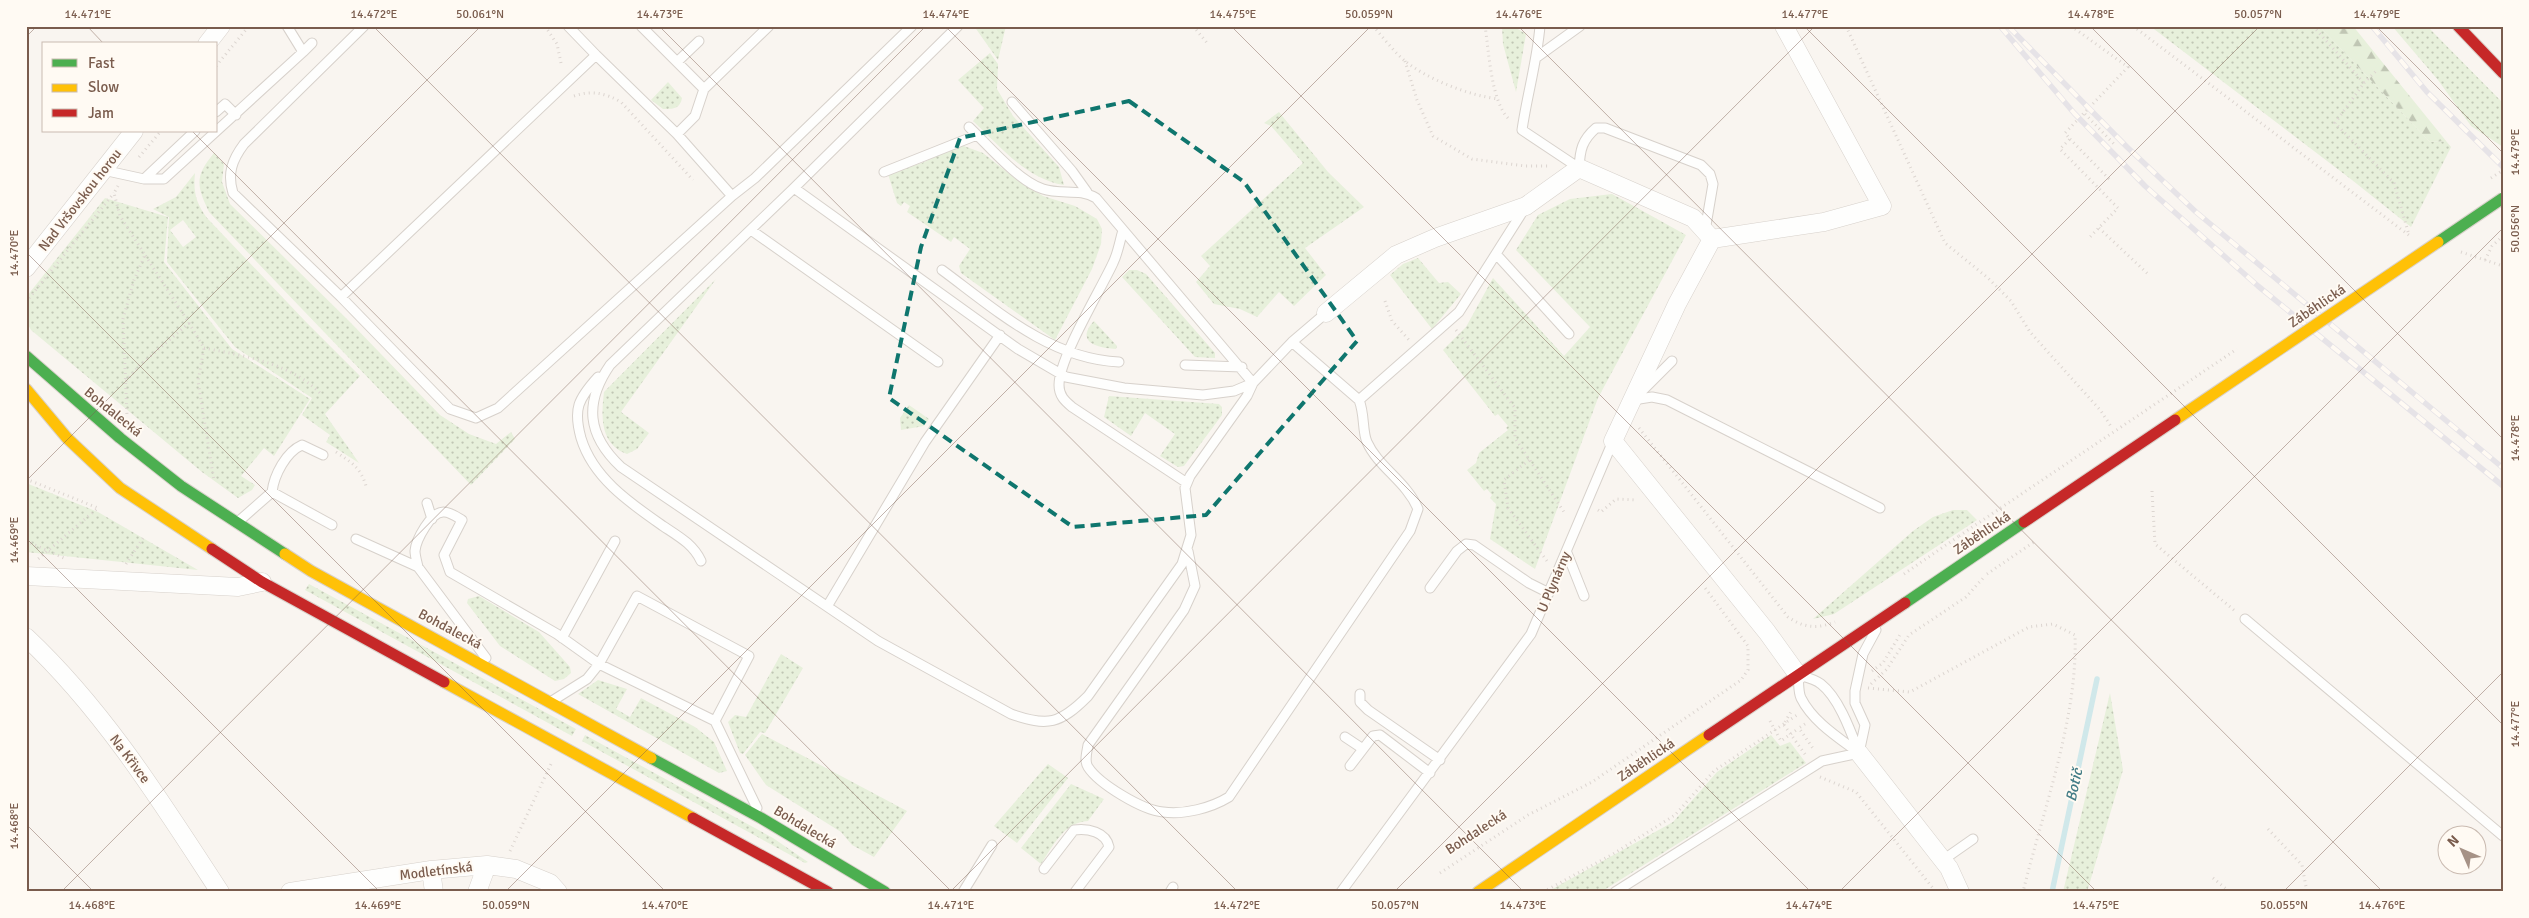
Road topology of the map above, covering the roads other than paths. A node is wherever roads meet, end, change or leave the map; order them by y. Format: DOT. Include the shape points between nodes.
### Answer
graph roads {
  1 [pos="221,26"];
  2 [pos="287,26"];
  3 [pos="364,26"];
  4 [pos="568,26"];
  5 [pos="641,26"];
  6 [pos="769,26"];
  7 [pos="912,26"];
  8 [pos="958,26"];
  9 [pos="1540,26"];
  10 [pos="1580,26"];
  11 [pos="1784,26"];
  12 [pos="2458,26"];
  13 [pos="698,41"];
  14 [pos="208,42"];
  15 [pos="312,43"];
  16 [pos="303,52"];
  17 [pos="596,55"];
  18 [pos="1537,57"];
  19 [pos="677,62"];
  20 [pos="2499,70"];
  21 [pos="704,89"];
  22 [pos="1012,102"];
  23 [pos="218,110"];
  24 [pos="236,115"];
  25 [pos="969,127"];
  26 [pos="218,131"];
  27 [pos="133,132"];
  28 [pos="194,132"];
  29 [pos="217,132"];
  30 [pos="677,134"];
  31 [pos="977,135"];
  32 [pos="1579,168"];
  33 [pos="102,170"];
  34 [pos="884,172"];
  35 [pos="144,179"];
  36 [pos="794,188"];
  37 [pos="1087,192"];
  38 [pos="732,196"];
  39 [pos="2503,198"];
  40 [pos="1526,206"];
  41 [pos="751,230"];
  42 [pos="1123,230"];
  43 [pos="1708,235"];
  44 [pos="1496,254"];
  45 [pos="26,268"];
  46 [pos="942,270"];
  47 [pos="341,297"];
  48 [pos="1326,313"];
  49 [pos="1569,334"];
  50 [pos="1000,336"];
  51 [pos="1292,342"];
  52 [pos="1069,352"];
  53 [pos="26,356"];
  54 [pos="1672,361"];
  55 [pos="938,362"];
  56 [pos="1119,362"];
  57 [pos="1185,365"];
  58 [pos="609,366"];
  59 [pos="1242,368"];
  60 [pos="1061,374"];
  61 [pos="1253,382"];
  62 [pos="26,389"];
  63 [pos="1359,400"];
  64 [pos="1630,406"];
  65 [pos="43,426"];
  66 [pos="68,438"];
  67 [pos="1613,441"];
  68 [pos="323,455"];
  69 [pos="1187,483"];
  70 [pos="272,492"];
  71 [pos="427,503"];
  72 [pos="1880,508"];
  73 [pos="432,519"];
  74 [pos="236,524"];
  75 [pos="332,525"];
  76 [pos="356,539"];
  77 [pos="616,541"];
  78 [pos="1188,550"];
  79 [pos="1567,553"];
  80 [pos="701,561"];
  81 [pos="418,567"];
  82 [pos="26,576"];
  83 [pos="262,582"];
  84 [pos="1430,588"];
  85 [pos="1550,593"];
  86 [pos="1584,596"];
  87 [pos="828,605"];
  88 [pos="1883,618"];
  89 [pos="2245,619"];
  90 [pos="26,637"];
  91 [pos="562,638"];
  92 [pos="599,664"];
  93 [pos="495,670"];
  94 [pos="1798,675"];
  95 [pos="1360,694"];
  96 [pos="552,701"];
  97 [pos="715,721"];
  98 [pos="1345,737"];
  99 [pos="1363,749"];
  100 [pos="1859,753"];
  101 [pos="1440,760"];
  102 [pos="1350,766"];
  103 [pos="1430,773"];
  104 [pos="761,818"];
  105 [pos="2503,836"];
  106 [pos="1972,839"];
  107 [pos="992,845"];
  108 [pos="1943,860"];
  109 [pos="495,866"];
  110 [pos="1044,869"];
  111 [pos="431,870"];
  112 [pos="554,887"];
  113 [pos="348,888"];
  114 [pos="220,892"];
  115 [pos="290,892"];
  116 [pos="434,892"];
  117 [pos="477,892"];
  118 [pos="828,892"];
  119 [pos="885,892"];
  120 [pos="963,892"];
  121 [pos="1075,892"];
  122 [pos="1341,892"];
  123 [pos="1478,892"];
  124 [pos="1615,892"];
  125 [pos="1960,892"];
  1 -- 14 [label="street"];
  2 -- 16 [label="lane"];
  3 -- 47 [label="lane" via="244,144 235,156 229,180 233,193"];
  4 -- 17 [label="lane"];
  5 -- 19 [label="lane"];
  6 -- 21 [label="lane"];
  7 -- 38 [label="lane" via="755,178"];
  8 -- 36 [label="lane"];
  9 -- 18 [label="lane"];
  10 -- 18 [label="lane"];
  11 -- 43 [label="street" via="1882,206 1824,222"];
  12 -- 20 [label="main road"];
  13 -- 19 [label="lane"];
  15 -- 16 [label="lane"];
  16 -- 24 [label="lane"];
  17 -- 30 [label="lane"];
  17 -- 47 [label="lane"];
  18 -- 32 [label="lane" via="1522,130"];
  19 -- 21 [label="lane"];
  21 -- 30 [label="lane" via="695,116"];
  22 -- 37 [label="lane"];
  23 -- 24 [label="lane" via="225,104"];
  24 -- 26 [label="lane"];
  25 -- 31 [label="lane"];
  27 -- 33 [label="street, Nad Vršovskou horou"];
  28 -- 35 [label="lane"];
  29 -- 35 [label="lane" via="164,179"];
  30 -- 38 [label="lane"];
  31 -- 34 [label="lane"];
  31 -- 37 [label="lane" via="1022,177 1043,189"];
  32 -- 40 [label="street"];
  32 -- 43 [label="street" via="1693,218"];
  32 -- 43 [label="lane" via="1580,147 1596,128 1605,128 1701,165 1710,174 1713,184"];
  33 -- 35 [label="lane"];
  33 -- 45 [label="street, Nad Vršovskou horou"];
  36 -- 41 [label="lane"];
  36 -- 50 [label="lane"];
  37 -- 42 [label="lane" via="1101,203"];
  38 -- 47 [label="lane" via="498,408 476,418 450,409"];
  39 -- 88 [label="main road, Záběhlická, bridge"];
  40 -- 44 [label="lane"];
  40 -- 48 [label="street" via="1396,255"];
  41 -- 55 [label="lane"];
  41 -- 58 [label="lane"];
  42 -- 52 [label="lane" via="1114,260"];
  42 -- 59 [label="lane"];
  43 -- 64 [label="street, U Plynárny"];
  44 -- 49 [label="lane"];
  44 -- 63 [label="lane" via="1450,322"];
  46 -- 52 [label="lane" via="1009,319 1054,347"];
  48 -- 51 [label="lane"];
  50 -- 60 [label="lane"];
  50 -- 87 [label="lane" via="925,442"];
  51 -- 61 [label="lane"];
  51 -- 63 [label="lane"];
  52 -- 56 [label="lane" via="1097,361"];
  52 -- 60 [label="lane"];
  53 -- 74 [label="main road, Bohdalecká" via="120,438"];
  54 -- 64 [label="lane"];
  57 -- 59 [label="lane"];
  58 -- 80 [label="lane" via="578,402 577,424 584,449 600,474 624,497 691,546"];
  58 -- 87 [label="lane" via="592,402 593,424 612,458"];
  59 -- 61 [label="lane"];
  60 -- 61 [label="lane" via="1124,388 1203,395 1234,391"];
  60 -- 69 [label="lane" via="1061,397 1072,407"];
  61 -- 69 [label="lane" via="1247,396"];
  62 -- 66 [label="main road"];
  63 -- 78 [label="lane" via="1364,412 1367,441 1381,462 1412,494 1418,509 1410,531 1229,797 1214,806 1164,812 1133,802 1113,789 1087,767 1086,758 1088,745 1184,610 1195,586"];
  64 -- 67 [label="street, U Plynárny"];
  64 -- 72 [label="lane" via="1652,396 1667,400"];
  65 -- 66 [label="main road"];
  66 -- 83 [label="main road" via="120,488"];
  67 -- 79 [label="lane, U Plynárny"];
  67 -- 94 [label="street"];
  68 -- 70 [label="lane" via="308,446 294,449 273,482"];
  69 -- 78 [label="lane" via="1185,500 1191,535"];
  70 -- 74 [label="lane"];
  70 -- 75 [label="lane"];
  71 -- 73 [label="lane"];
  73 -- 81 [label="lane" via="415,550"];
  73 -- 91 [label="lane" via="439,512 446,511 462,520 444,554 450,572"];
  74 -- 93 [label="main road, Bohdalecká" via="311,571"];
  76 -- 81 [label="lane"];
  77 -- 91 [label="lane"];
  78 -- 87 [label="lane" via="1182,564 1088,696 1072,711 1052,722 1033,722 1010,714 878,641"];
  79 -- 85 [label="lane, U Plynárny"];
  79 -- 86 [label="lane"];
  81 -- 93 [label="lane"];
  82 -- 83 [label="street" via="238,587"];
  83 -- 118 [label="main road"];
  84 -- 85 [label="lane" via="1457,551 1466,544"];
  85 -- 101 [label="lane, U Plynárny" via="1531,634"];
  88 -- 94 [label="main road, Záběhlická"];
  88 -- 100 [label="lane" via="1864,654 1855,691 1855,704 1865,725"];
  89 -- 105 [label="lane"];
  90 -- 114 [label="street, Na Křivce" via="47,656 102,721 154,790"];
  91 -- 92 [label="lane"];
  92 -- 96 [label="lane" via="587,679"];
  92 -- 97 [label="lane"];
  92 -- 97 [label="lane" via="637,596 749,656"];
  93 -- 96 [label="main road, Bohdalecká"];
  94 -- 100 [label="lane" via="1800,697 1823,725"];
  94 -- 100 [label="lane" via="1821,684 1828,692 1845,716"];
  94 -- 123 [label="main road, Záběhlická"];
  95 -- 101 [label="lane" via="1360,702 1368,710"];
  96 -- 104 [label="main road, Bohdalecká"];
  97 -- 104 [label="lane"];
  98 -- 99 [label="lane"];
  99 -- 102 [label="lane"];
  99 -- 103 [label="lane" via="1373,736 1380,735"];
  100 -- 108 [label="street"];
  100 -- 124 [label="lane" via="1822,761"];
  101 -- 103 [label="lane, U Plynárny"];
  103 -- 122 [label="lane, U Plynárny"];
  104 -- 119 [label="main road, Bohdalecká"];
  106 -- 108 [label="lane"];
  107 -- 120 [label="lane"];
  108 -- 125 [label="street"];
  109 -- 111 [label="street, Modletínská"];
  109 -- 112 [label="street, Modletínská" via="516,869"];
  109 -- 117 [label="street"];
  110 -- 121 [label="lane" via="1074,830 1085,828 1096,832 1108,842 1109,847"];
  111 -- 113 [label="street, Modletínská"];
  111 -- 116 [label="street"];
  113 -- 115 [label="street, Modletínská"];
}
